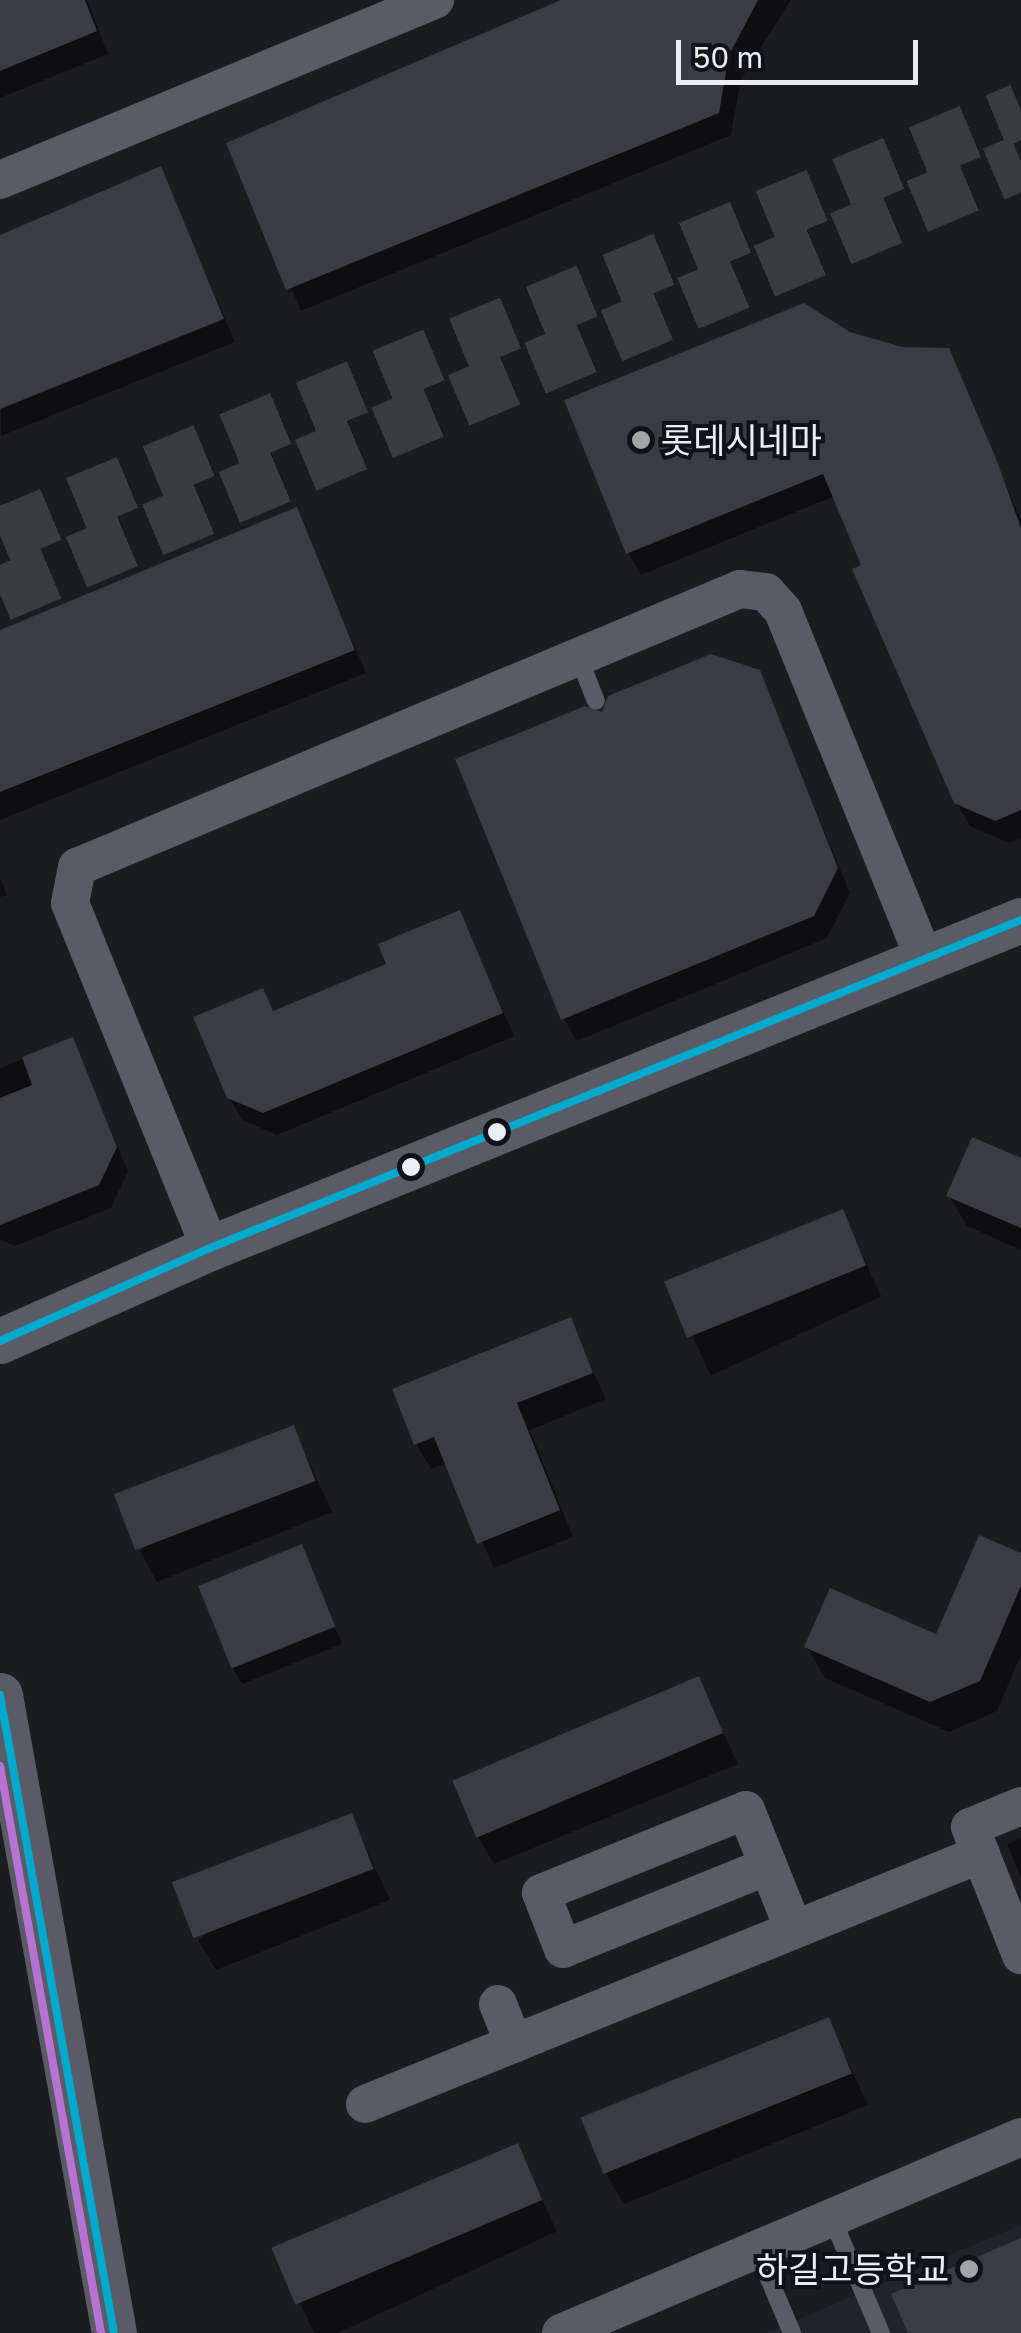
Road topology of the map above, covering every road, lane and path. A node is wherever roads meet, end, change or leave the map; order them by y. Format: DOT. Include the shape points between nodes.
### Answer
graph roads {
  1 [pos="435,0"];
  2 [pos="0,180"];
  3 [pos="578,656"];
  4 [pos="596,701"];
  5 [pos="1021,920"];
  6 [pos="924,959"];
  7 [pos="210,1248"];
  8 [pos="0,1340"];
  9 [pos="0,1696"];
  10 [pos="1021,1806"];
  11 [pos="981,1854"];
  12 [pos="768,1866"];
  13 [pos="794,1930"];
  14 [pos="1021,1955"];
  15 [pos="498,2004"];
  16 [pos="514,2044"];
  17 [pos="365,2104"];
  18 [pos="1021,2137"];
  19 [pos="831,2215"];
  20 [pos="755,2248"];
  21 [pos="114,2333"];
  22 [pos="561,2333"];
  23 [pos="792,2333"];
  24 [pos="881,2333"];
  1 -- 2 [label="street"];
  3 -- 4 [label="lane"];
  3 -- 6 [label="street" via="740,589 776,600"];
  3 -- 7 [label="street" via="77,867 70,903"];
  5 -- 6 [label="street"];
  6 -- 7 [label="street"];
  7 -- 8 [label="street"];
  9 -- 21 [label="street"];
  10 -- 11 [label="street" via="970,1827"];
  11 -- 13 [label="street"];
  11 -- 14 [label="street"];
  12 -- 12 [label="street" via="746,1810 541,1893 563,1949"];
  12 -- 13 [label="street"];
  13 -- 16 [label="street"];
  15 -- 16 [label="street"];
  16 -- 17 [label="street"];
  18 -- 19 [label="street"];
  19 -- 20 [label="street"];
  19 -- 24 [label="lane"];
  20 -- 22 [label="street"];
  20 -- 23 [label="lane"];
}
